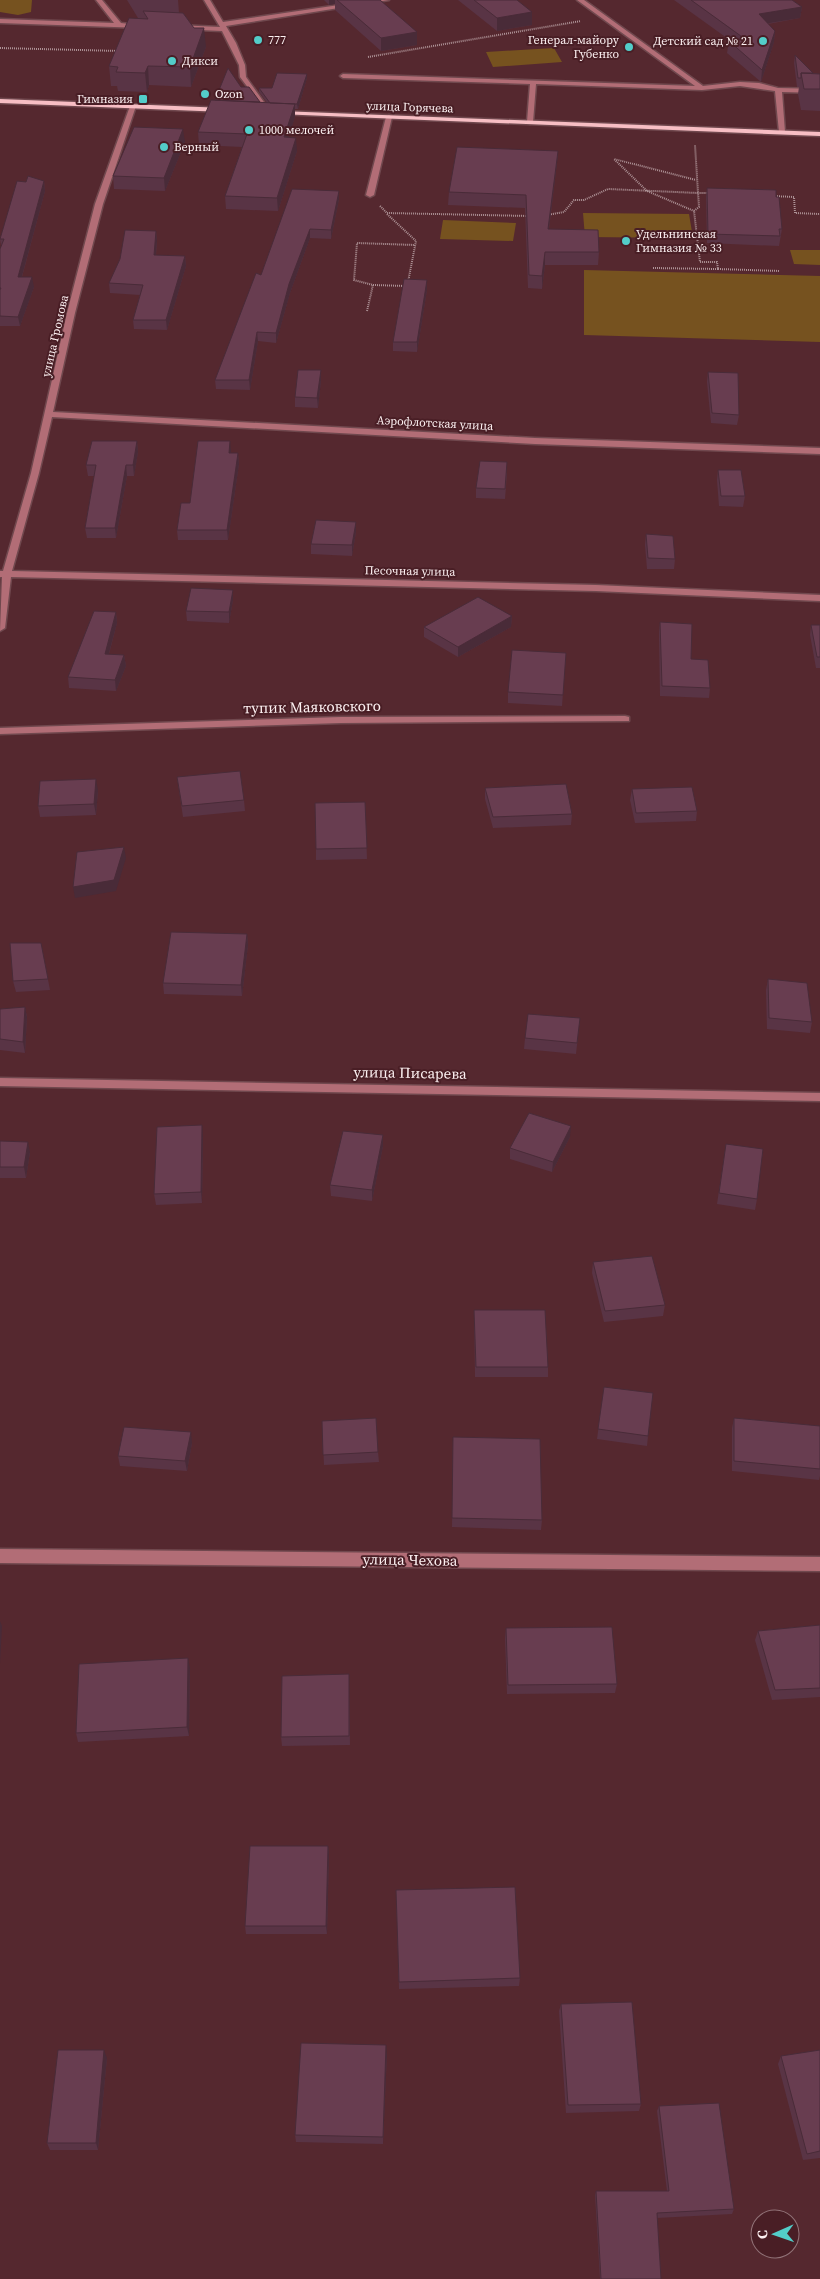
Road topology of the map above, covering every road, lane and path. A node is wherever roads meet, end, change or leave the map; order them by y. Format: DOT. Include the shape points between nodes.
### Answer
graph roads {
  1 [pos="99,0"];
  2 [pos="207,0"];
  3 [pos="386,0"];
  4 [pos="580,0"];
  5 [pos="604,18"];
  6 [pos="0,22"];
  7 [pos="119,25"];
  8 [pos="148,26"];
  9 [pos="168,26"];
  10 [pos="224,26"];
  11 [pos="0,48"];
  12 [pos="126,51"];
  13 [pos="368,57"];
  14 [pos="343,76"];
  15 [pos="533,83"];
  16 [pos="702,88"];
  17 [pos="778,90"];
  18 [pos="820,91"];
  19 [pos="0,101"];
  20 [pos="133,106"];
  21 [pos="229,110"];
  22 [pos="258,112"];
  23 [pos="268,112"];
  24 [pos="389,117"];
  25 [pos="530,122"];
  26 [pos="782,132"];
  27 [pos="820,134"];
  28 [pos="694,139"];
  29 [pos="696,180"];
  30 [pos="646,191"];
  31 [pos="698,193"];
  32 [pos="717,194"];
  33 [pos="370,195"];
  34 [pos="765,196"];
  35 [pos="694,211"];
  36 [pos="387,213"];
  37 [pos="820,214"];
  38 [pos="530,216"];
  39 [pos="540,216"];
  40 [pos="415,245"];
  41 [pos="653,268"];
  42 [pos="718,269"];
  43 [pos="780,271"];
  44 [pos="373,285"];
  45 [pos="366,311"];
  46 [pos="48,414"];
  47 [pos="820,451"];
  48 [pos="4,574"];
  49 [pos="820,598"];
  50 [pos="0,628"];
  51 [pos="625,719"];
  52 [pos="0,731"];
  53 [pos="0,1082"];
  54 [pos="820,1097"];
  55 [pos="0,1556"];
  56 [pos="820,1564"];
  1 -- 7 [label="street"];
  2 -- 10 [label="street"];
  3 -- 10 [label="street" via="316,7"];
  4 -- 5 [label="street"];
  5 -- 13 [label="path"];
  5 -- 16 [label="street"];
  6 -- 7 [label="street"];
  7 -- 8 [label="street"];
  9 -- 10 [label="street"];
  10 -- 23 [label="street" via="242,65 243,77"];
  11 -- 12 [label="path"];
  14 -- 15 [label="street"];
  15 -- 16 [label="street"];
  15 -- 25 [label="street"];
  16 -- 17 [label="street" via="742,82"];
  17 -- 18 [label="street"];
  17 -- 26 [label="street"];
  19 -- 20 [label="main road"];
  20 -- 21 [label="main road"];
  20 -- 46 [label="street, улица Громова" via="99,204"];
  22 -- 23 [label="main road, улица Горячева"];
  23 -- 24 [label="main road, улица Горячева"];
  24 -- 25 [label="main road, улица Горячева"];
  24 -- 33 [label="street"];
  25 -- 26 [label="main road, улица Горячева"];
  26 -- 27 [label="main road, улица Горячева"];
  28 -- 29 [label="path"];
  29 -- 30 [label="path" via="614,159"];
  29 -- 31 [label="path"];
  30 -- 31 [label="path"];
  30 -- 35 [label="path"];
  30 -- 39 [label="path" via="608,189 584,200 574,200 564,212"];
  31 -- 32 [label="path"];
  31 -- 35 [label="path" via="700,207"];
  33 -- 36 [label="path"];
  34 -- 37 [label="path" via="794,197 795,213"];
  35 -- 42 [label="path" via="700,262 718,262"];
  36 -- 38 [label="path"];
  36 -- 40 [label="path" via="416,241"];
  40 -- 44 [label="path" via="407,286"];
  40 -- 44 [label="path" via="357,243 354,280"];
  41 -- 42 [label="path"];
  42 -- 43 [label="path"];
  44 -- 45 [label="path"];
  46 -- 47 [label="street, Аэрофлотская улица" via="535,441"];
  46 -- 48 [label="street, улица Громова" via="35,473"];
  48 -- 49 [label="street, Песочная улица" via="596,588"];
  48 -- 50 [label="street, улица Громова"];
  51 -- 52 [label="street, тупик Маяковского" via="341,720"];
  53 -- 54 [label="street, улица Писарева"];
  55 -- 56 [label="street, улица Чехова"];
}
